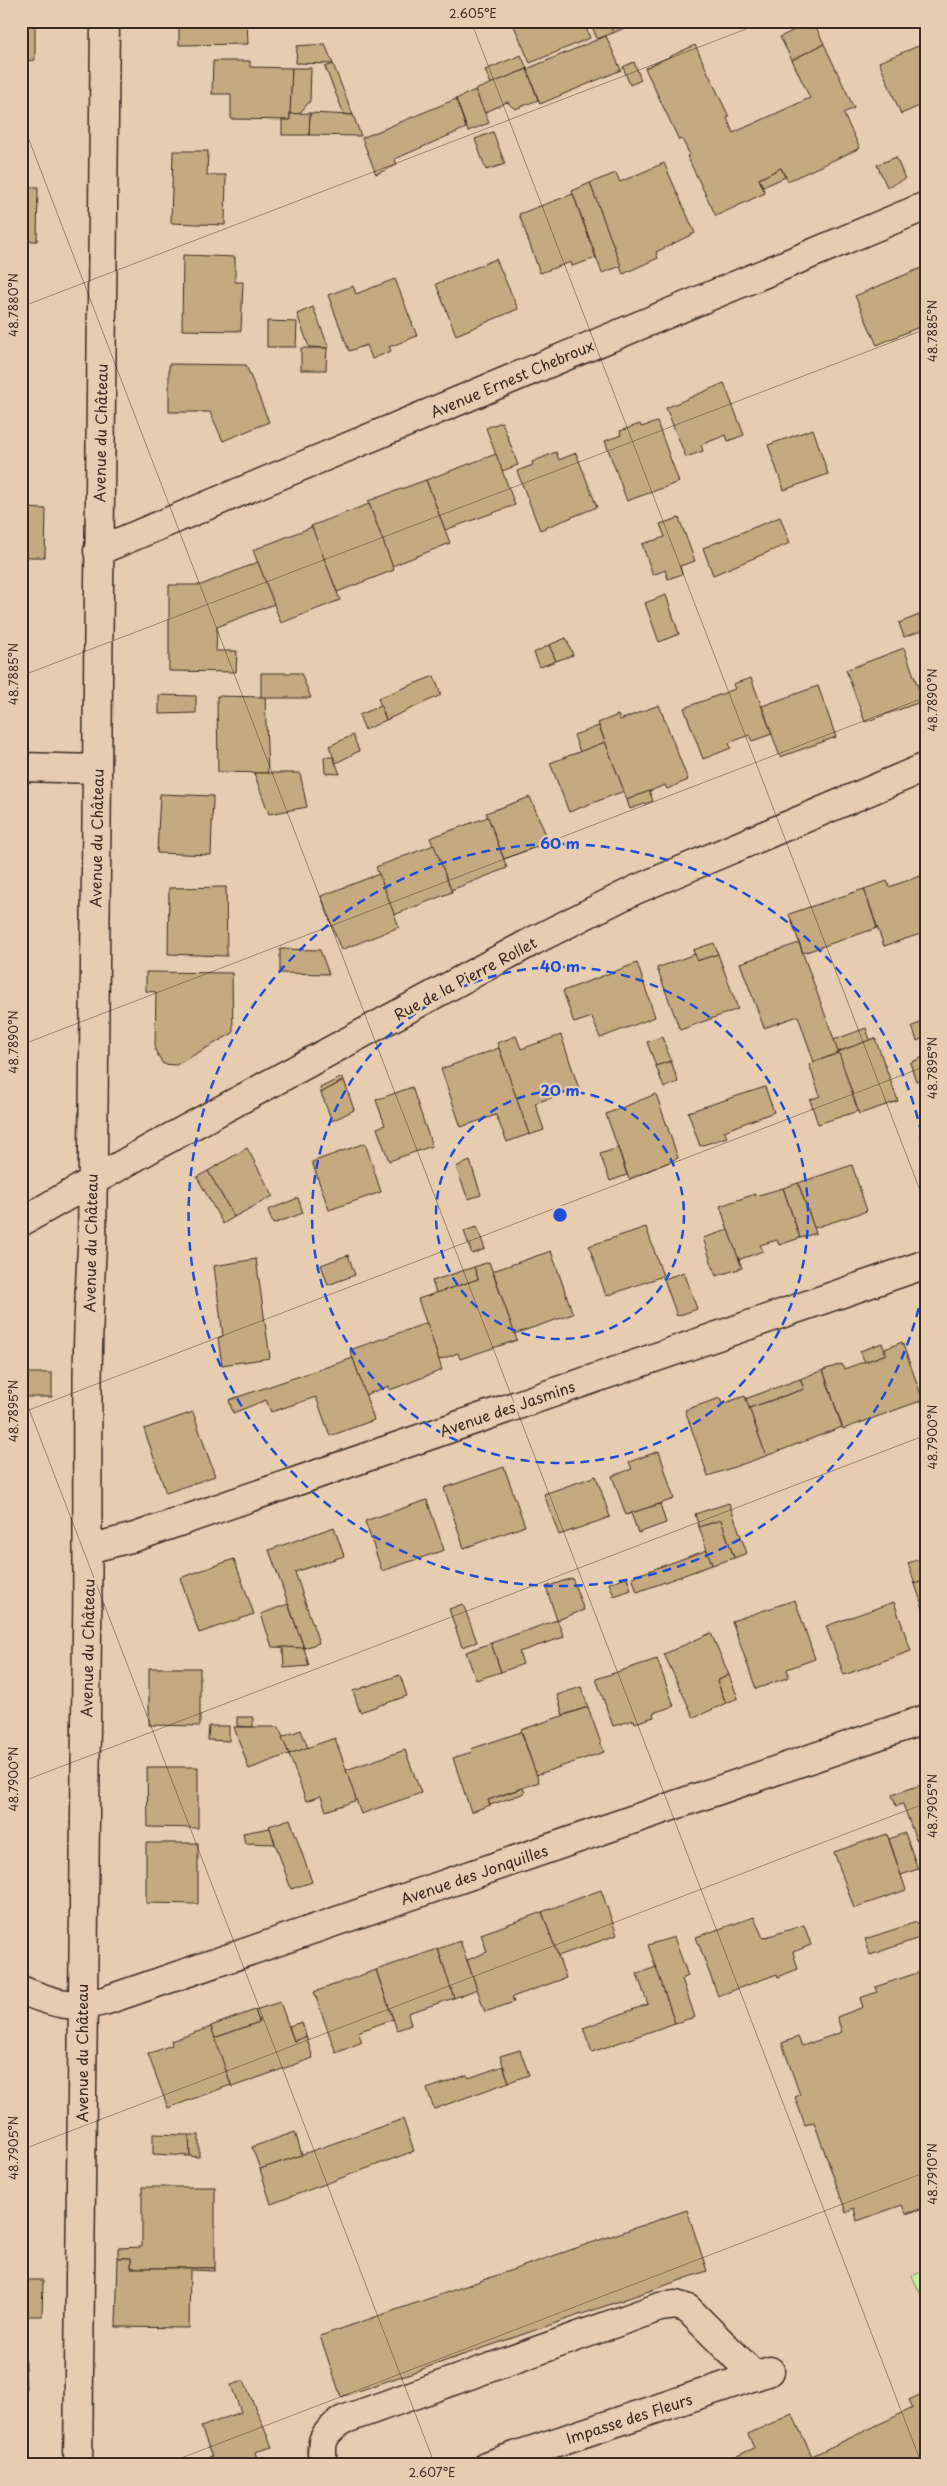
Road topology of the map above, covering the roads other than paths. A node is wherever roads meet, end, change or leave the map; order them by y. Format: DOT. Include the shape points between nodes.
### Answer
graph roads {
  1 [pos="104,21"];
  2 [pos="926,206"];
  3 [pos="98,551"];
  4 [pos="21,767"];
  5 [pos="926,767"];
  6 [pos="96,769"];
  7 [pos="91,1183"];
  8 [pos="21,1222"];
  9 [pos="926,1264"];
  10 [pos="88,1549"];
  11 [pos="926,1719"];
  12 [pos="21,1990"];
  13 [pos="81,2006"];
  14 [pos="78,2465"];
  15 [pos="323,2465"];
  16 [pos="488,2465"];
  1 -- 3 [label="street, Avenue du Château"];
  2 -- 3 [label="street, Avenue Ernest Chebroux"];
  3 -- 6 [label="street, Avenue du Château"];
  4 -- 6 [label="street"];
  5 -- 7 [label="street, Rue de la Pierre Rollet" via="618,898 516,950"];
  6 -- 7 [label="street, Avenue du Château"];
  7 -- 8 [label="street, Rue de la Pierre Rollet"];
  7 -- 10 [label="street, Avenue du Château"];
  9 -- 10 [label="street, Avenue des Jasmins" via="135,1537"];
  10 -- 13 [label="street, Avenue du Château"];
  11 -- 13 [label="street, Avenue des Jonquilles"];
  12 -- 13 [label="street, Avenue des Jonquilles" via="60,2004"];
  13 -- 14 [label="street, Avenue du Château"];
  15 -- 16 [label="street, Impasse des Fleurs" via="321,2446 328,2430 342,2420 660,2307 676,2305 688,2309 763,2373"];
}
